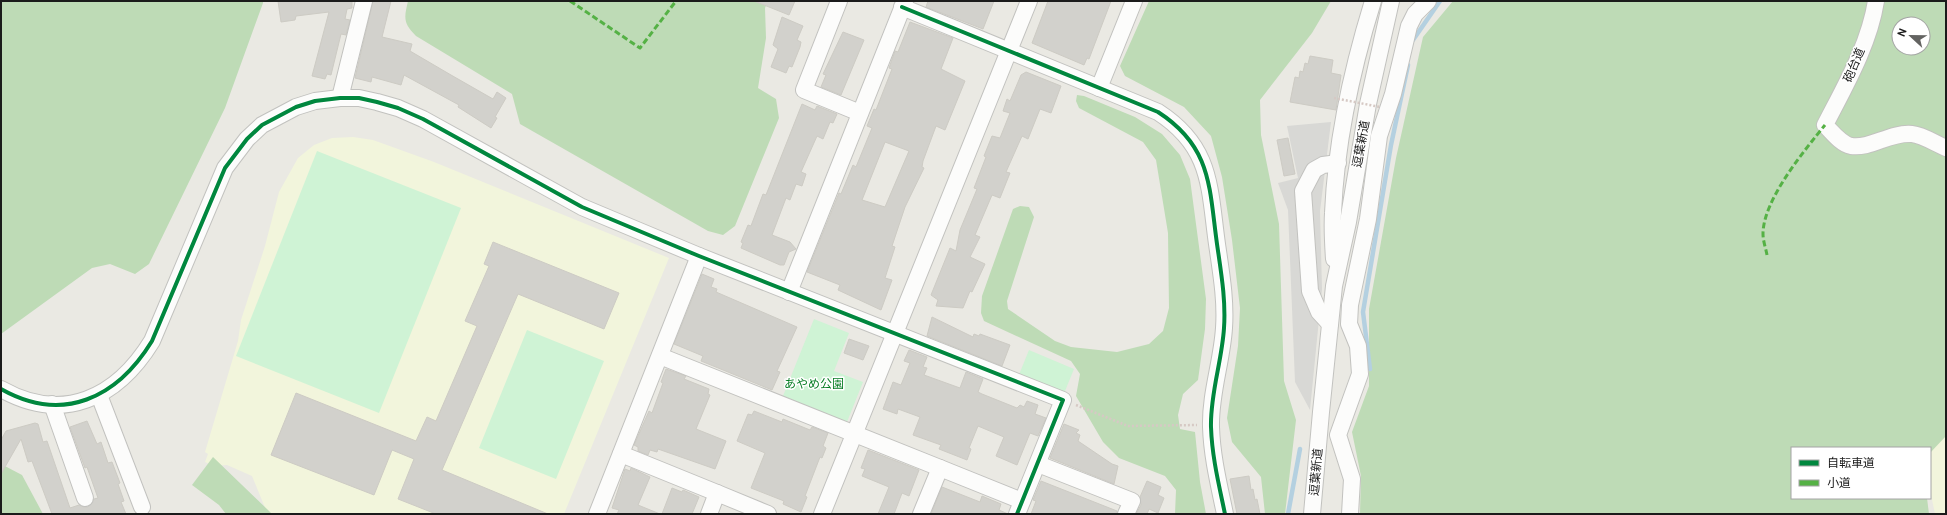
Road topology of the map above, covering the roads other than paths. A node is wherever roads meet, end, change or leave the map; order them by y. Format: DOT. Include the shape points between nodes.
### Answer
graph roads {
  1 [pos="364,1"];
  2 [pos="839,1"];
  3 [pos="1029,1"];
  4 [pos="1134,1"];
  5 [pos="1373,1"];
  6 [pos="1391,1"];
  7 [pos="1428,1"];
  8 [pos="1876,1"];
  9 [pos="903,4"];
  10 [pos="1009,51"];
  11 [pos="1099,88"];
  12 [pos="340,98"];
  13 [pos="860,113"];
  14 [pos="1946,148"];
  15 [pos="1338,163"];
  16 [pos="699,256"];
  17 [pos="1334,286"];
  18 [pos="789,292"];
  19 [pos="1330,324"];
  20 [pos="895,333"];
  21 [pos="660,356"];
  22 [pos="1,389"];
  23 [pos="99,395"];
  24 [pos="52,404"];
  25 [pos="854,434"];
  26 [pos="621,454"];
  27 [pos="1038,464"];
  28 [pos="940,468"];
  29 [pos="717,493"];
  30 [pos="85,498"];
  31 [pos="142,507"];
  32 [pos="1020,508"];
  33 [pos="597,514"];
  34 [pos="709,514"];
  35 [pos="768,514"];
  36 [pos="822,514"];
  37 [pos="921,514"];
  38 [pos="1126,514"];
  39 [pos="1225,514"];
  40 [pos="1312,514"];
  41 [pos="1350,514"];
  1 -- 12 [label="street"];
  2 -- 13 [label="street" via="804,90"];
  3 -- 10 [label="street"];
  4 -- 11 [label="street"];
  5 -- 15 [label="street, 逗葉新道" via="1348,101"];
  6 -- 17 [label="street, 逗葉新道" via="1368,104 1348,222"];
  7 -- 41 [label="street" via="1415,14 1409,26 1393,94 1379,136 1368,219 1350,305 1349,324 1358,346 1360,374 1338,435 1352,479"];
  8 -- 14 [label="street, 砲台道" via="1864,43 1848,81 1824,125 1850,146 1864,145 1893,135 1913,134"];
  9 -- 10 [label="street"];
  9 -- 13 [label="street"];
  10 -- 11 [label="street"];
  10 -- 20 [label="street"];
  11 -- 39 [label="street" via="1168,118 1192,144 1209,180 1224,316 1211,426"];
  12 -- 16 [label="street" via="359,98 398,108 582,207"];
  12 -- 23 [label="street" via="315,101 296,107 262,125 248,139 225,168 152,341 132,371"];
  13 -- 18 [label="street"];
  15 -- 17 [label="street, 逗葉新道" via="1333,213"];
  15 -- 19 [label="street" via="1323,165 1314,170 1303,191 1310,291 1319,312"];
  16 -- 18 [label="street"];
  16 -- 21 [label="street"];
  17 -- 19 [label="street, 逗葉新道"];
  18 -- 20 [label="street"];
  19 -- 40 [label="street, 逗葉新道"];
  20 -- 25 [label="street"];
  20 -- 27 [label="street" via="1063,400"];
  21 -- 25 [label="street"];
  21 -- 26 [label="street"];
  22 -- 24 [label="street" via="17,397"];
  23 -- 24 [label="street" via="73,403"];
  23 -- 31 [label="street"];
  24 -- 30 [label="street"];
  25 -- 28 [label="street"];
  25 -- 36 [label="street"];
  26 -- 29 [label="street"];
  26 -- 33 [label="street"];
  27 -- 32 [label="street"];
  27 -- 38 [label="street" via="1132,501"];
  28 -- 32 [label="street"];
  28 -- 37 [label="street"];
  29 -- 34 [label="street"];
  29 -- 35 [label="street"];
}
